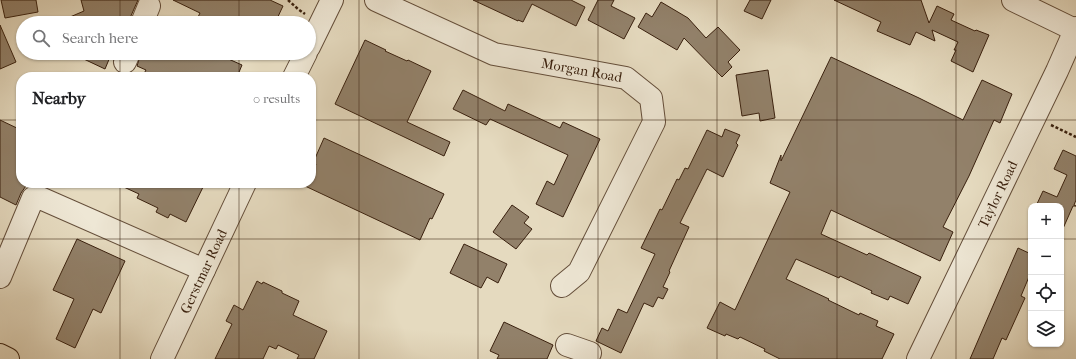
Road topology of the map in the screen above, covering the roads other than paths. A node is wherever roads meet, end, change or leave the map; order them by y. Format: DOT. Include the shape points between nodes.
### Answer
graph roads {
  1 [pos="332,0"];
  2 [pos="376,0"];
  3 [pos="1013,0"];
  4 [pos="1076,29"];
  5 [pos="316,33"];
  6 [pos="302,60"];
  7 [pos="296,72"];
  8 [pos="243,188"];
  9 [pos="204,270"];
  10 [pos="0,277"];
  11 [pos="562,286"];
  12 [pos="567,345"];
  13 [pos="590,353"];
  14 [pos="0,355"];
  15 [pos="8,359"];
  16 [pos="162,359"];
  17 [pos="918,359"];
  1 -- 5 [label="street"];
  2 -- 11 [label="street, Morgan Road" via="494,54 626,78 651,98 654,122 579,272"];
  3 -- 4 [label="street"];
  4 -- 17 [label="street, Taylor Road"];
  6 -- 7 [label="street"];
  8 -- 9 [label="street, Gerstmar Road"];
  9 -- 10 [label="street" via="38,197 33,198"];
  9 -- 16 [label="street, Gerstmar Road"];
  12 -- 13 [label="street"];
  14 -- 15 [label="main road"];
}
